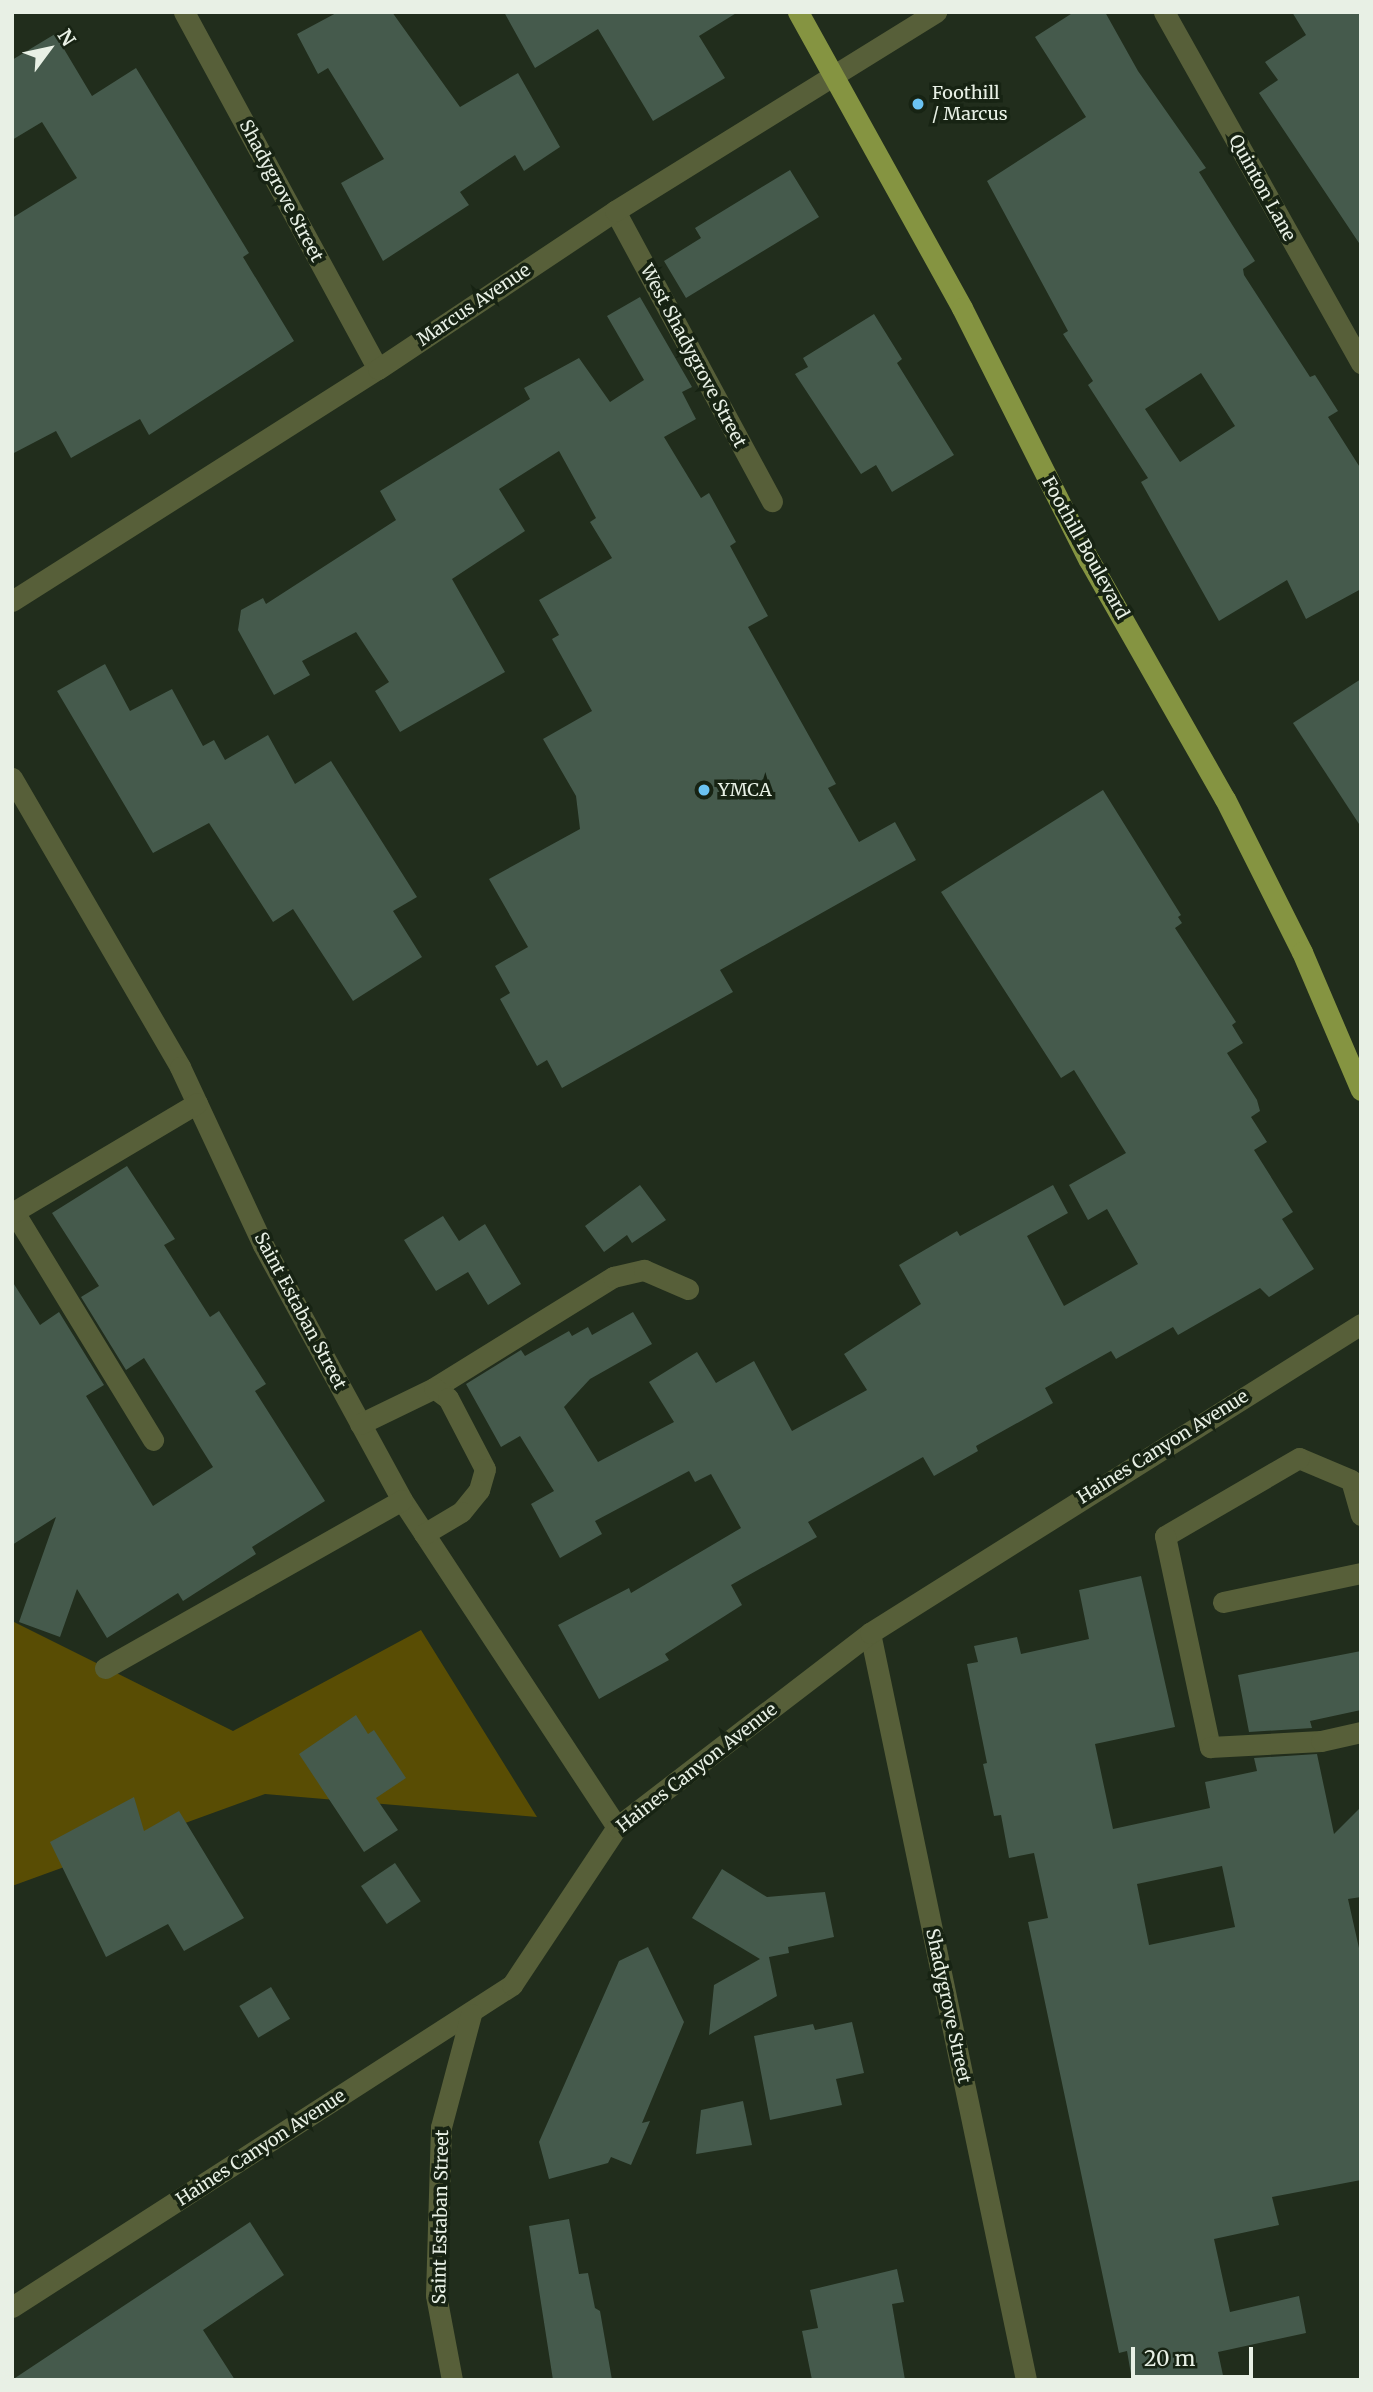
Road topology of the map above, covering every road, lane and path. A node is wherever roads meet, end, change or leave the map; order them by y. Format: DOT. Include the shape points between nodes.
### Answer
graph roads {
  1 [pos="184,12"];
  2 [pos="798,12"];
  3 [pos="936,12"];
  4 [pos="1164,12"];
  5 [pos="834,77"];
  6 [pos="615,211"];
  7 [pos="1361,363"];
  8 [pos="378,369"];
  9 [pos="772,501"];
  10 [pos="12,601"];
  11 [pos="12,778"];
  12 [pos="1361,1090"];
  13 [pos="197,1103"];
  14 [pos="13,1212"];
  15 [pos="688,1289"];
  16 [pos="1361,1324"];
  17 [pos="434,1388"];
  18 [pos="360,1424"];
  19 [pos="153,1440"];
  20 [pos="402,1500"];
  21 [pos="1361,1515"];
  22 [pos="424,1534"];
  23 [pos="1361,1573"];
  24 [pos="1223,1602"];
  25 [pos="870,1633"];
  26 [pos="105,1668"];
  27 [pos="1361,1732"];
  28 [pos="617,1828"];
  29 [pos="471,2014"];
  30 [pos="12,2307"];
  31 [pos="452,2380"];
  32 [pos="1026,2380"];
  1 -- 8 [label="street, Shadygrove Street"];
  2 -- 5 [label="main road, Foothill Boulevard"];
  3 -- 5 [label="street, Marcus Avenue"];
  4 -- 7 [label="street, Quinton Lane"];
  5 -- 6 [label="street, Marcus Avenue"];
  5 -- 12 [label="main road, Foothill Boulevard" via="962,308 1089,560 1225,799 1302,952"];
  6 -- 8 [label="street, Marcus Avenue"];
  6 -- 9 [label="street, West Shadygrove Street"];
  8 -- 10 [label="street, Marcus Avenue"];
  11 -- 13 [label="street, Saint Estaban Street"];
  13 -- 14 [label="street"];
  13 -- 18 [label="street, Saint Estaban Street" via="263,1245"];
  14 -- 19 [label="street"];
  15 -- 17 [label="street" via="643,1270 613,1277"];
  16 -- 25 [label="street, Haines Canyon Avenue"];
  17 -- 18 [label="street"];
  17 -- 22 [label="street" via="448,1398 485,1469 480,1490 461,1512"];
  18 -- 20 [label="street, Saint Estaban Street"];
  20 -- 22 [label="street, Saint Estaban Street"];
  20 -- 26 [label="street"];
  21 -- 27 [label="street" via="1351,1480 1299,1458 1166,1536 1210,1747 1321,1741"];
  22 -- 28 [label="street, Saint Estaban Street"];
  23 -- 24 [label="street"];
  25 -- 28 [label="street, Haines Canyon Avenue"];
  25 -- 32 [label="street, Shadygrove Street"];
  28 -- 29 [label="street, Haines Canyon Avenue" via="512,1985"];
  29 -- 30 [label="street, Haines Canyon Avenue"];
  29 -- 31 [label="street, Saint Estaban Street" via="441,2127 436,2295"];
}
